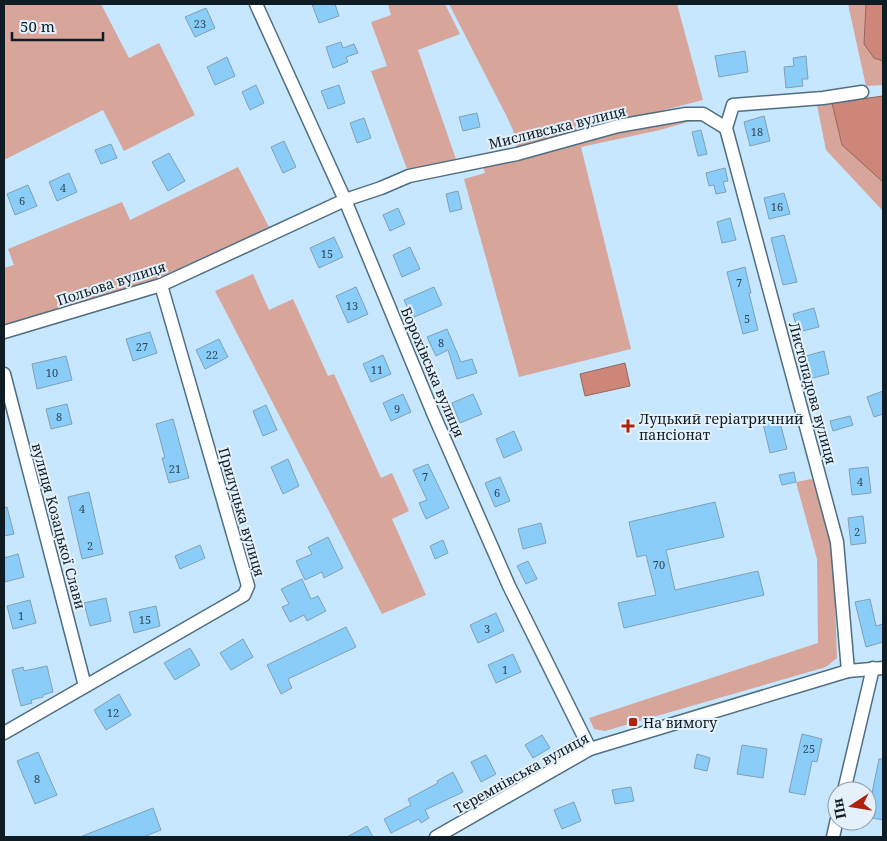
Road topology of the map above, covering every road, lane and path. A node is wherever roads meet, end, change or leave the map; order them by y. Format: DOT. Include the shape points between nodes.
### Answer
graph roads {
  1 [pos="256,4"];
  2 [pos="862,92"];
  3 [pos="726,128"];
  4 [pos="345,200"];
  5 [pos="253,244"];
  6 [pos="161,285"];
  7 [pos="4,332"];
  8 [pos="4,374"];
  9 [pos="878,668"];
  10 [pos="848,671"];
  11 [pos="85,686"];
  12 [pos="4,733"];
  13 [pos="590,749"];
  14 [pos="847,781"];
  15 [pos="436,837"];
  1 -- 4 [label="street, Борохівська вулиця"];
  2 -- 3 [label="street" via="734,105"];
  3 -- 4 [label="street, Мисливська вулиця" via="703,114 618,126 516,154 410,176"];
  3 -- 10 [label="street, Листопадова вулиця" via="838,542"];
  4 -- 5 [label="street, Мисливська вулиця"];
  4 -- 13 [label="street, Борохівська вулиця" via="509,586"];
  5 -- 6 [label="street, Польова вулиця"];
  6 -- 7 [label="street, Польова вулиця"];
  6 -- 11 [label="street, Прилуцька вулиця" via="248,586 244,595"];
  8 -- 11 [label="street, вулиця Козацької Слави"];
  9 -- 10 [label="street, Теремнівська вулиця"];
  9 -- 14 [label="street"];
  10 -- 13 [label="street, Теремнівська вулиця"];
  11 -- 12 [label="street, Прилуцька вулиця"];
  13 -- 15 [label="street, Теремнівська вулиця"];
}
